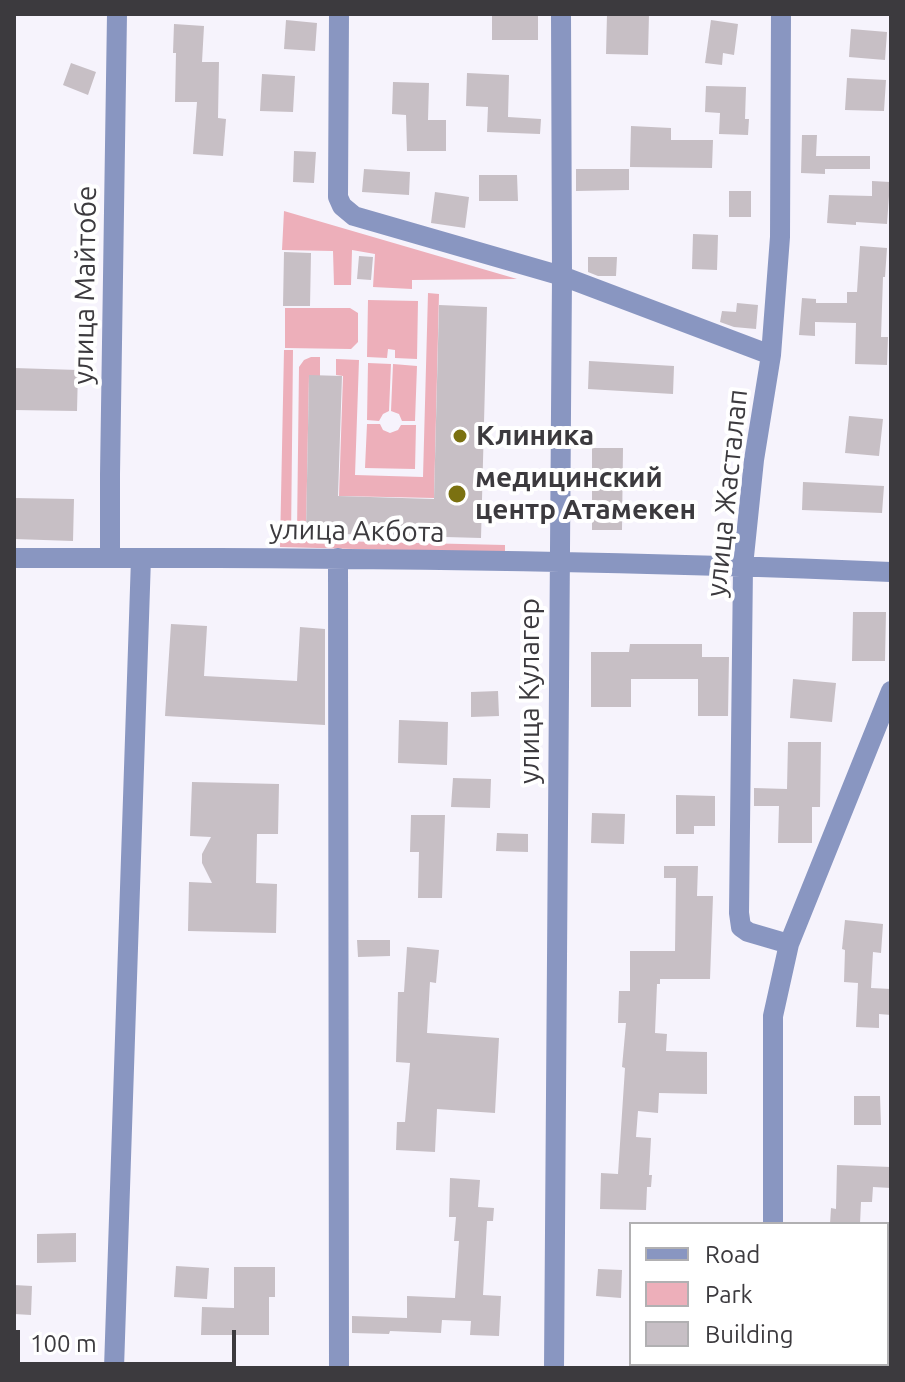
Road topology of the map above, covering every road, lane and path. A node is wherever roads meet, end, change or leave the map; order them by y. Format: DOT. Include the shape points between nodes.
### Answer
graph roads {
  1 [pos="117,14"];
  2 [pos="339,14"];
  3 [pos="561,14"];
  4 [pos="781,14"];
  5 [pos="562,276"];
  6 [pos="771,355"];
  7 [pos="14,558"];
  8 [pos="110,558"];
  9 [pos="141,558"];
  10 [pos="338,558"];
  11 [pos="559,561"];
  12 [pos="743,566"];
  13 [pos="891,572"];
  14 [pos="891,691"];
  15 [pos="789,944"];
  16 [pos="773,1222"];
  17 [pos="114,1368"];
  18 [pos="339,1368"];
  19 [pos="554,1368"];
  1 -- 8 [label="street, улица Майтобе"];
  2 -- 5 [label="street" via="342,206 354,216"];
  3 -- 5 [label="street, улица Кулагер"];
  4 -- 6 [label="street, улица Жасталап" via="780,237"];
  5 -- 6 [label="street"];
  5 -- 11 [label="street, улица Кулагер"];
  6 -- 12 [label="street, улица Жасталап"];
  7 -- 8 [label="street, улица Акбота"];
  8 -- 9 [label="street, улица Акбота"];
  9 -- 10 [label="street, улица Акбота"];
  9 -- 17 [label="street"];
  10 -- 11 [label="street, улица Акбота"];
  10 -- 18 [label="street"];
  11 -- 12 [label="street, улица Акбота"];
  11 -- 19 [label="street, улица Кулагер"];
  12 -- 13 [label="street, улица Акбота"];
  12 -- 15 [label="street, улица Жасталап" via="739,913 741,927 748,932"];
  14 -- 15 [label="street"];
  15 -- 16 [label="street" via="773,1016"];
}
